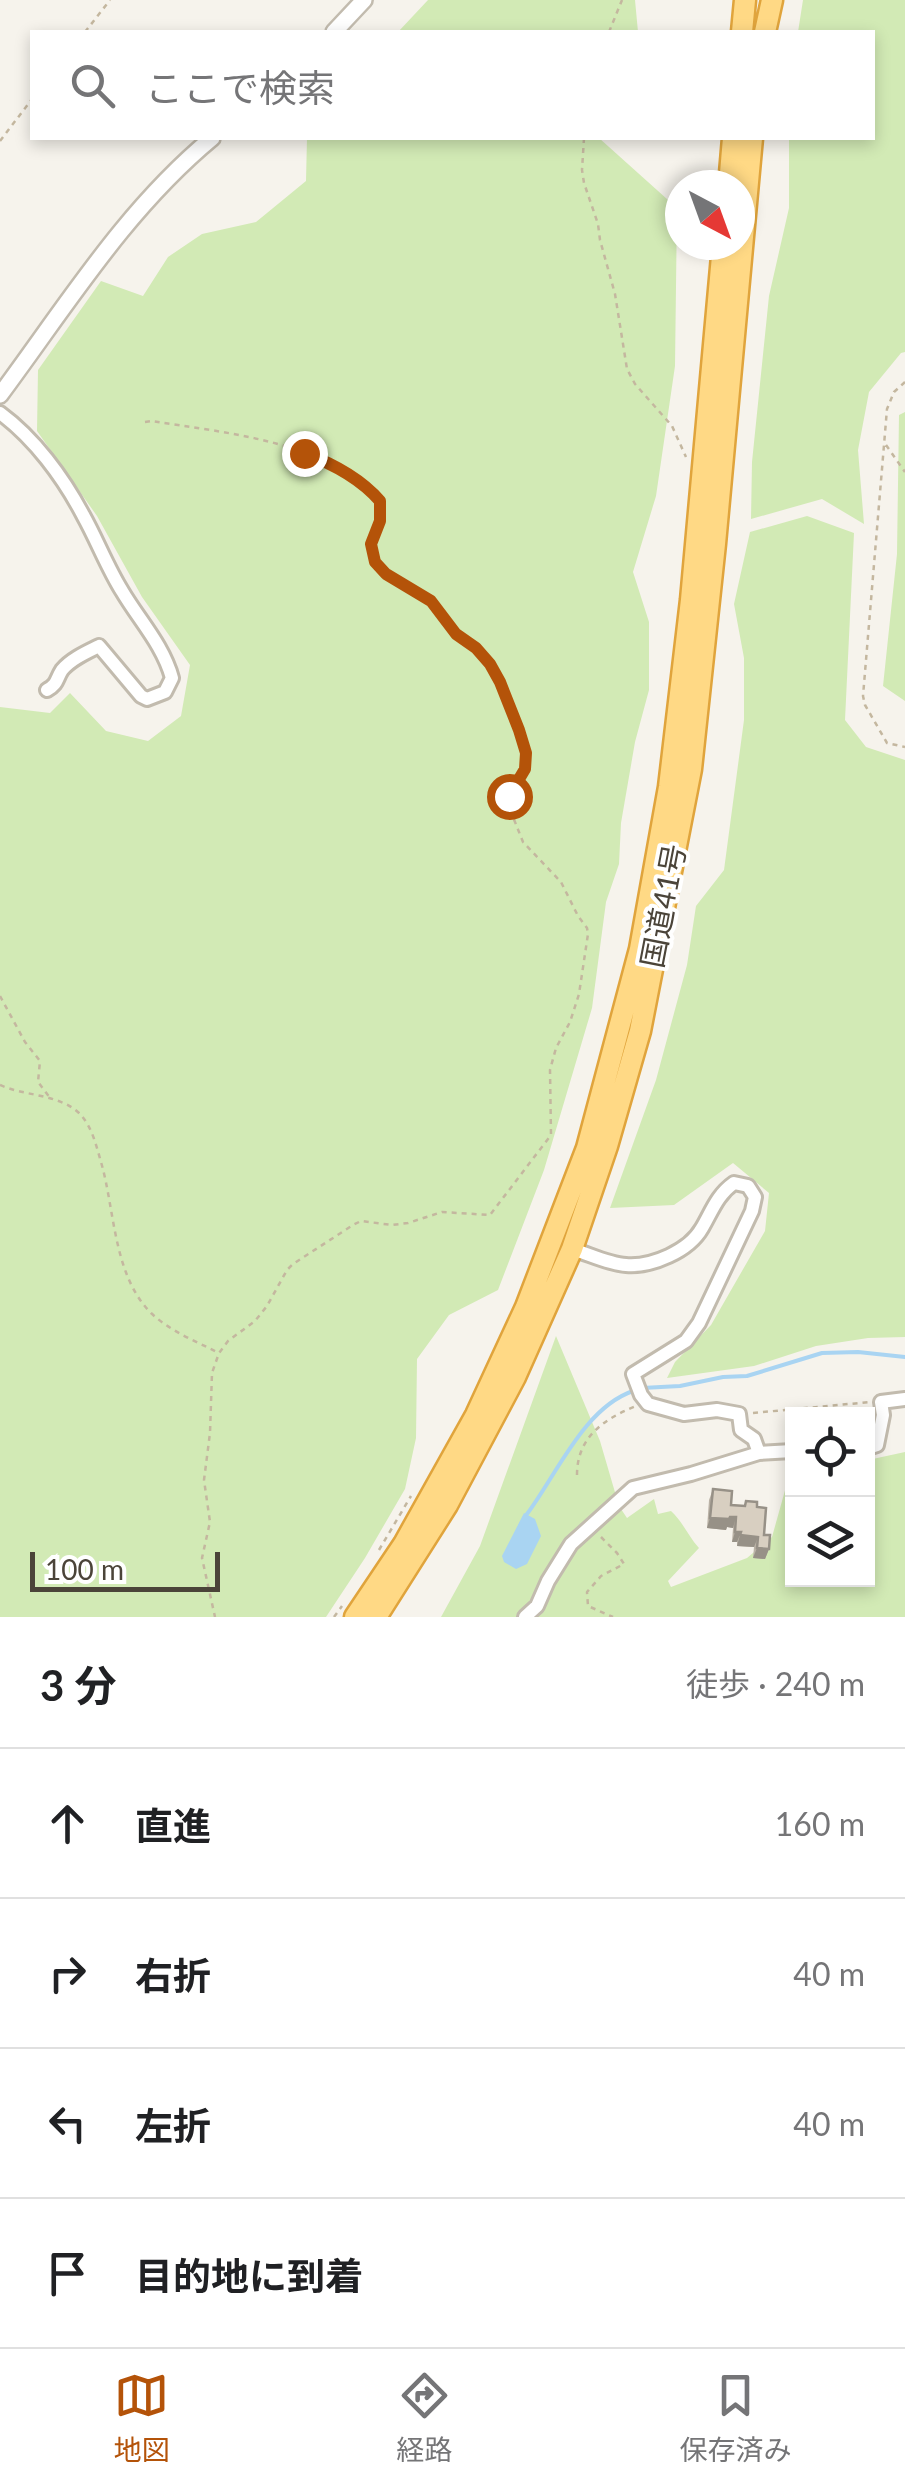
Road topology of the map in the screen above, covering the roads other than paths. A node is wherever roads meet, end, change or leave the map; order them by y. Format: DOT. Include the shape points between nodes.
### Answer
graph roads {
  1 [pos="364,0"];
  2 [pos="734,0"];
  3 [pos="745,0"];
  4 [pos="768,0"];
  5 [pos="336,30"];
  6 [pos="739,30"];
  7 [pos="739,30"];
  8 [pos="763,30"];
  9 [pos="210,140"];
  10 [pos="733,140"];
  11 [pos="752,140"];
  12 [pos="730,170"];
  13 [pos="723,260"];
  14 [pos="0,395"];
  15 [pos="0,413"];
  16 [pos="48,690"];
  17 [pos="572,1248"];
  18 [pos="905,1399"];
  19 [pos="875,1446"];
  20 [pos="785,1451"];
  21 [pos="760,1453"];
  22 [pos="351,1608"];
  23 [pos="376,1617"];
  24 [pos="525,1617"];
  1 -- 5 [label="street"];
  2 -- 6 [label="highway"];
  3 -- 7 [label="highway"];
  4 -- 8 [label="highway"];
  9 -- 14 [label="street" via="143,203"];
  10 -- 12 [label="highway"];
  11 -- 17 [label="highway, 国道41号" via="690,769 640,1031"];
  13 -- 22 [label="highway, 国道41号" via="669,787 640,949 588,1148 476,1415 404,1544"];
  15 -- 16 [label="street" via="77,504 172,678 165,692 141,696 99,646 72,661"];
  17 -- 21 [label="street" via="625,1266 646,1264 693,1241 724,1190 734,1183 748,1186 755,1197 752,1211 699,1322 686,1341 633,1374 642,1394 684,1414 739,1414"];
  17 -- 23 [label="highway, 国道41号" via="448,1506"];
  18 -- 19 [label="street" via="881,1402"];
  20 -- 21 [label="street"];
  21 -- 24 [label="street" via="633,1488 571,1544"];
}
